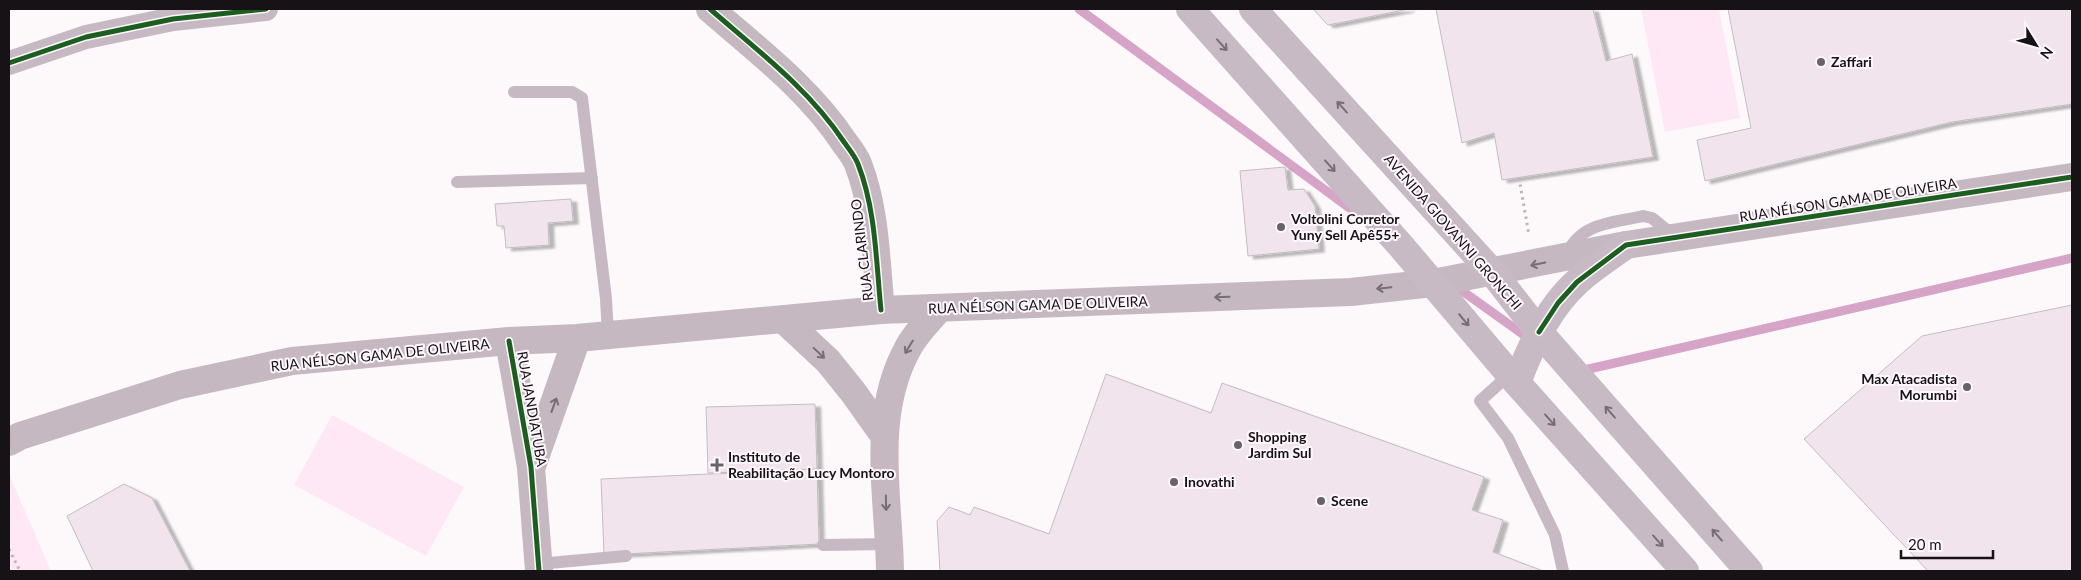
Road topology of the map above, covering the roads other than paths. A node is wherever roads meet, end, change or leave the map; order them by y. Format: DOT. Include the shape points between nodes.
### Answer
graph roads {
  1 [pos="266,9"];
  2 [pos="710,9"];
  3 [pos="1190,9"];
  4 [pos="1253,9"];
  5 [pos="9,62"];
  6 [pos="514,92"];
  7 [pos="2072,177"];
  8 [pos="592,178"];
  9 [pos="456,182"];
  10 [pos="1676,238"];
  11 [pos="1626,245"];
  12 [pos="1565,258"];
  13 [pos="1493,272"];
  14 [pos="1433,283"];
  15 [pos="939,309"];
  16 [pos="880,310"];
  17 [pos="783,320"];
  18 [pos="1539,332"];
  19 [pos="608,335"];
  20 [pos="577,338"];
  21 [pos="509,341"];
  22 [pos="1514,379"];
  23 [pos="885,437"];
  24 [pos="9,442"];
  25 [pos="532,467"];
  26 [pos="889,544"];
  27 [pos="823,545"];
  28 [pos="626,556"];
  29 [pos="539,568"];
  30 [pos="890,571"];
  31 [pos="1563,571"];
  32 [pos="1685,571"];
  33 [pos="1749,571"];
  1 -- 5 [label="street" via="163,21 86,37"];
  2 -- 16 [label="main road, RUA CLARINDO" via="790,79 832,124 857,162 867,192 874,232"];
  3 -- 14 [label="main road, one-way"];
  13 -- 4 [label="main road, AVENIDA GIOVANNI GRONCHI, one-way"];
  6 -- 8 [label="lane" via="572,92 582,98"];
  7 -- 10 [label="main road, RUA NÉLSON GAMA DE OLIVEIRA"];
  8 -- 9 [label="lane"];
  8 -- 19 [label="lane"];
  10 -- 11 [label="main road, RUA NÉLSON GAMA DE OLIVEIRA"];
  10 -- 12 [label="lane" via="1652,218 1643,216 1590,228 1574,242"];
  11 -- 12 [label="main road, RUA NÉLSON GAMA DE OLIVEIRA"];
  11 -- 18 [label="main road" via="1577,282"];
  12 -- 13 [label="main road, RUA NÉLSON GAMA DE OLIVEIRA, one-way"];
  13 -- 14 [label="main road, RUA NÉLSON GAMA DE OLIVEIRA"];
  13 -- 18 [label="main road, AVENIDA GIOVANNI GRONCHI"];
  14 -- 15 [label="main road, RUA NÉLSON GAMA DE OLIVEIRA, one-way" via="1351,292"];
  14 -- 22 [label="main road, one-way"];
  15 -- 16 [label="main road, RUA NÉLSON GAMA DE OLIVEIRA"];
  15 -- 23 [label="main road, one-way" via="908,346 898,368 890,390"];
  16 -- 17 [label="main road, RUA NÉLSON GAMA DE OLIVEIRA"];
  17 -- 19 [label="main road, RUA NÉLSON GAMA DE OLIVEIRA"];
  17 -- 23 [label="main road, one-way" via="828,361"];
  18 -- 22 [label="main road"];
  33 -- 18 [label="main road, AVENIDA GIOVANNI GRONCHI, one-way"];
  19 -- 20 [label="main road, RUA NÉLSON GAMA DE OLIVEIRA"];
  20 -- 21 [label="main road, RUA NÉLSON GAMA DE OLIVEIRA"];
  25 -- 20 [label="main road, RUA JANDIATUBA, one-way"];
  21 -- 24 [label="main road, RUA NÉLSON GAMA DE OLIVEIRA" via="292,361 180,385"];
  21 -- 25 [label="main road, RUA JANDIATUBA"];
  22 -- 31 [label="lane" via="1480,401 1508,438 1555,535"];
  22 -- 32 [label="main road, one-way"];
  23 -- 26 [label="main road, one-way"];
  25 -- 29 [label="main road, RUA JANDIATUBA"];
  26 -- 27 [label="lane"];
  26 -- 30 [label="main road"];
  28 -- 29 [label="lane"];
}
